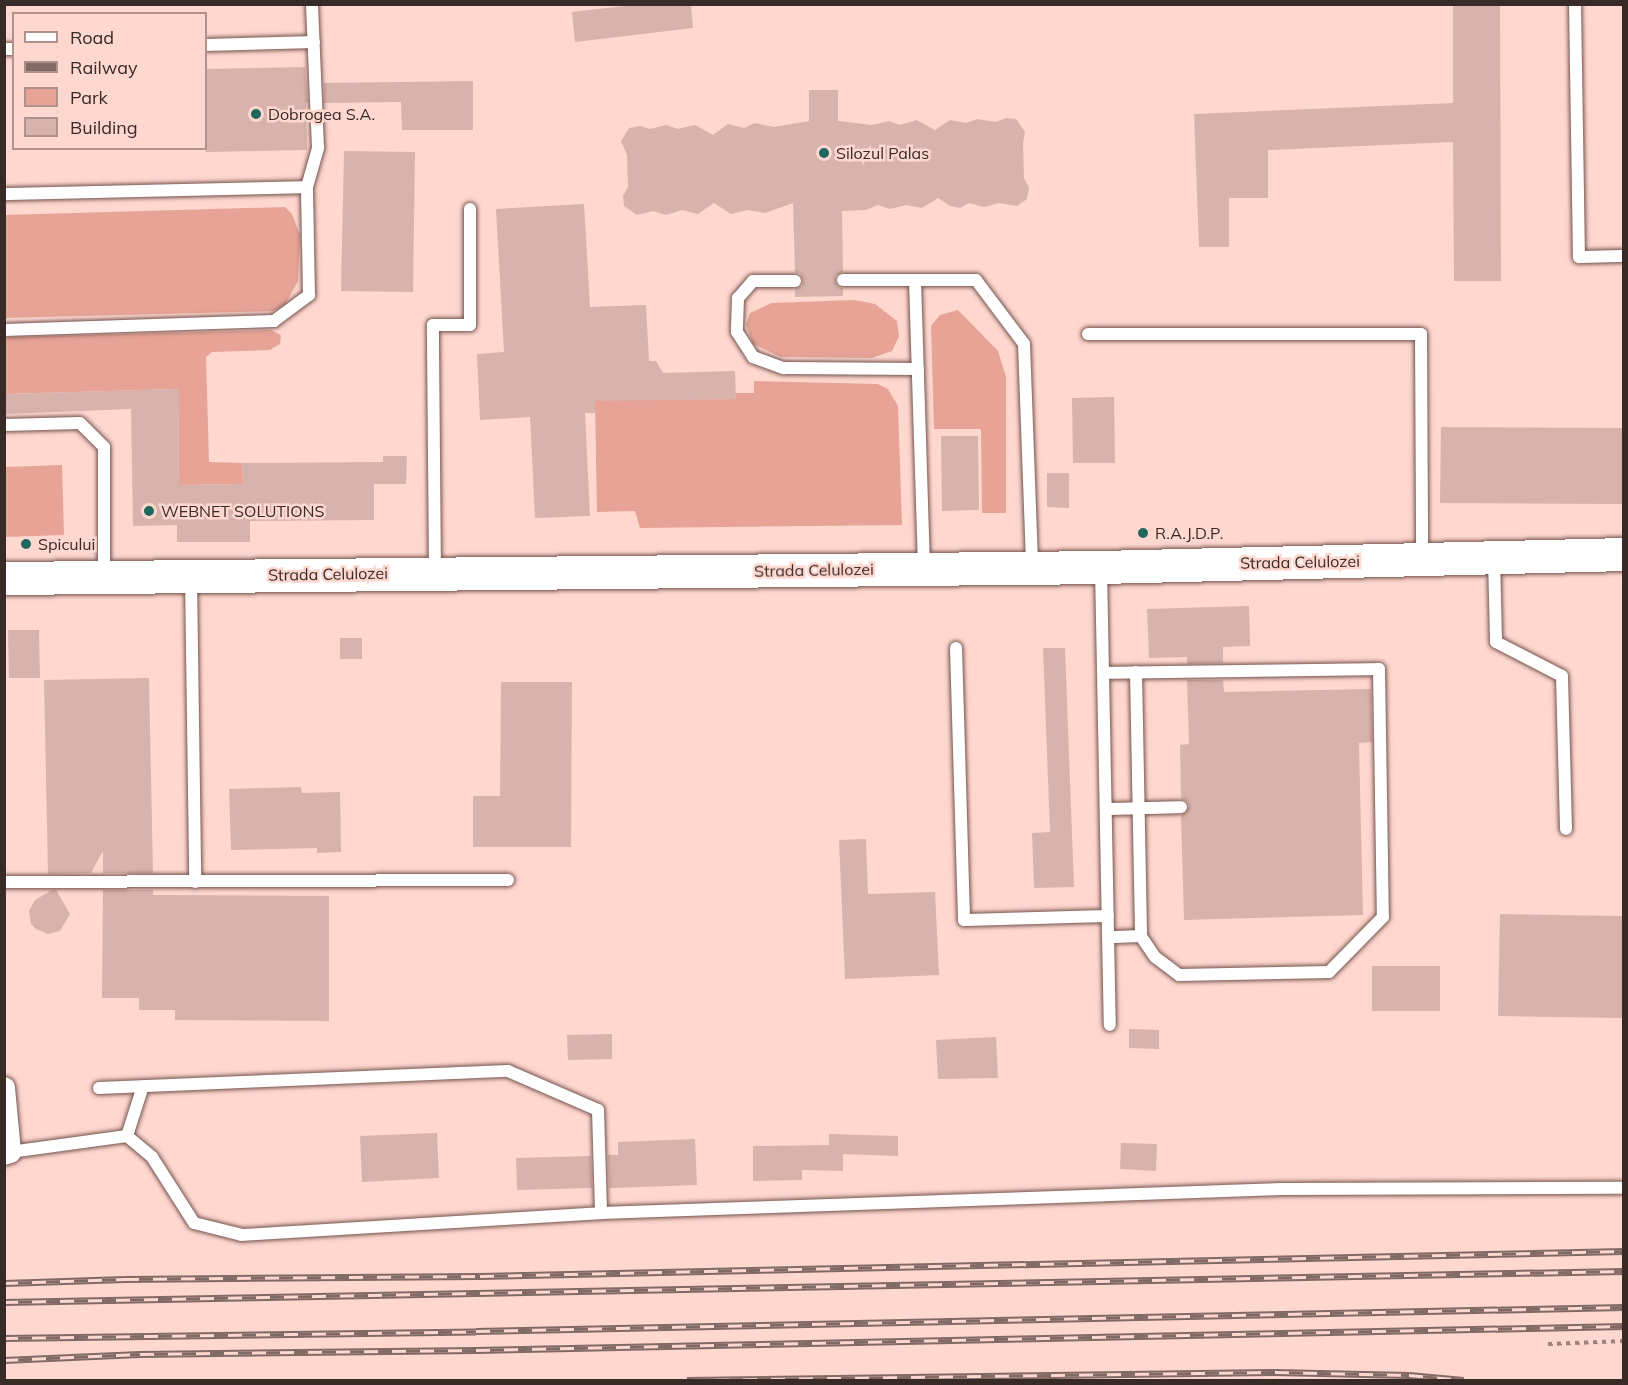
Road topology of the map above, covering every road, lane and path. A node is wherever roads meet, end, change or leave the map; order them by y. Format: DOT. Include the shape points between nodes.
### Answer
graph roads {
  1 [pos="312,4"];
  2 [pos="1575,4"];
  3 [pos="314,42"];
  4 [pos="207,45"];
  5 [pos="307,187"];
  6 [pos="4,194"];
  7 [pos="470,209"];
  8 [pos="1623,256"];
  9 [pos="795,280"];
  10 [pos="843,280"];
  11 [pos="915,280"];
  12 [pos="4,330"];
  13 [pos="1088,334"];
  14 [pos="918,369"];
  15 [pos="4,425"];
  16 [pos="1623,554"];
  17 [pos="1494,557"];
  18 [pos="1422,559"];
  19 [pos="1101,567"];
  20 [pos="1032,568"];
  21 [pos="924,569"];
  22 [pos="435,573"];
  23 [pos="191,575"];
  24 [pos="104,576"];
  25 [pos="4,578"];
  26 [pos="956,648"];
  27 [pos="1136,672"];
  28 [pos="1103,673"];
  29 [pos="1181,807"];
  30 [pos="1138,808"];
  31 [pos="1106,809"];
  32 [pos="1566,829"];
  33 [pos="508,880"];
  34 [pos="4,882"];
  35 [pos="195,882"];
  36 [pos="1108,916"];
  37 [pos="1141,936"];
  38 [pos="1108,937"];
  39 [pos="1110,1024"];
  40 [pos="143,1086"];
  41 [pos="4,1088"];
  42 [pos="99,1088"];
  43 [pos="127,1136"];
  44 [pos="7,1153"];
  45 [pos="1623,1188"];
  46 [pos="601,1213"];
  47 [pos="1623,1341"];
  48 [pos="1548,1344"];
  1 -- 3 [label="lane"];
  2 -- 8 [label="lane" via="1579,257"];
  3 -- 4 [label="lane"];
  3 -- 5 [label="lane" via="318,148"];
  5 -- 6 [label="lane"];
  5 -- 12 [label="lane" via="309,295 274,321"];
  7 -- 22 [label="lane" via="470,325 433,325"];
  9 -- 14 [label="lane" via="753,281 738,298 736,332 753,357 784,368"];
  10 -- 11 [label="lane"];
  11 -- 14 [label="lane"];
  11 -- 20 [label="lane" via="976,279 1024,344"];
  13 -- 18 [label="lane" via="1420,334"];
  14 -- 21 [label="lane"];
  15 -- 24 [label="lane" via="80,423 104,447"];
  16 -- 17 [label="street, Strada Celulozei"];
  17 -- 18 [label="street, Strada Celulozei"];
  17 -- 32 [label="lane" via="1496,642 1562,676"];
  18 -- 19 [label="street, Strada Celulozei"];
  19 -- 20 [label="street, Strada Celulozei"];
  19 -- 28 [label="lane"];
  20 -- 21 [label="street, Strada Celulozei"];
  21 -- 22 [label="street, Strada Celulozei"];
  22 -- 23 [label="street, Strada Celulozei"];
  23 -- 24 [label="street, Strada Celulozei"];
  23 -- 35 [label="lane"];
  24 -- 25 [label="street, Strada Celulozei"];
  26 -- 36 [label="lane" via="964,920"];
  27 -- 28 [label="lane"];
  27 -- 30 [label="lane"];
  27 -- 37 [label="lane" via="1379,669 1383,917 1329,972 1179,975 1155,957"];
  28 -- 31 [label="lane"];
  29 -- 30 [label="lane"];
  30 -- 31 [label="lane"];
  30 -- 37 [label="lane"];
  31 -- 36 [label="lane"];
  33 -- 35 [label="lane"];
  34 -- 35 [label="lane"];
  36 -- 38 [label="lane"];
  37 -- 38 [label="lane"];
  38 -- 39 [label="lane"];
  40 -- 42 [label="lane"];
  40 -- 43 [label="lane"];
  40 -- 46 [label="lane" via="508,1071 598,1110"];
  41 -- 44 [label="street"];
  43 -- 44 [label="lane"];
  43 -- 46 [label="lane" via="152,1156 194,1223 242,1235"];
  45 -- 46 [label="lane" via="1282,1189"];
  47 -- 48 [label="path"];
}
